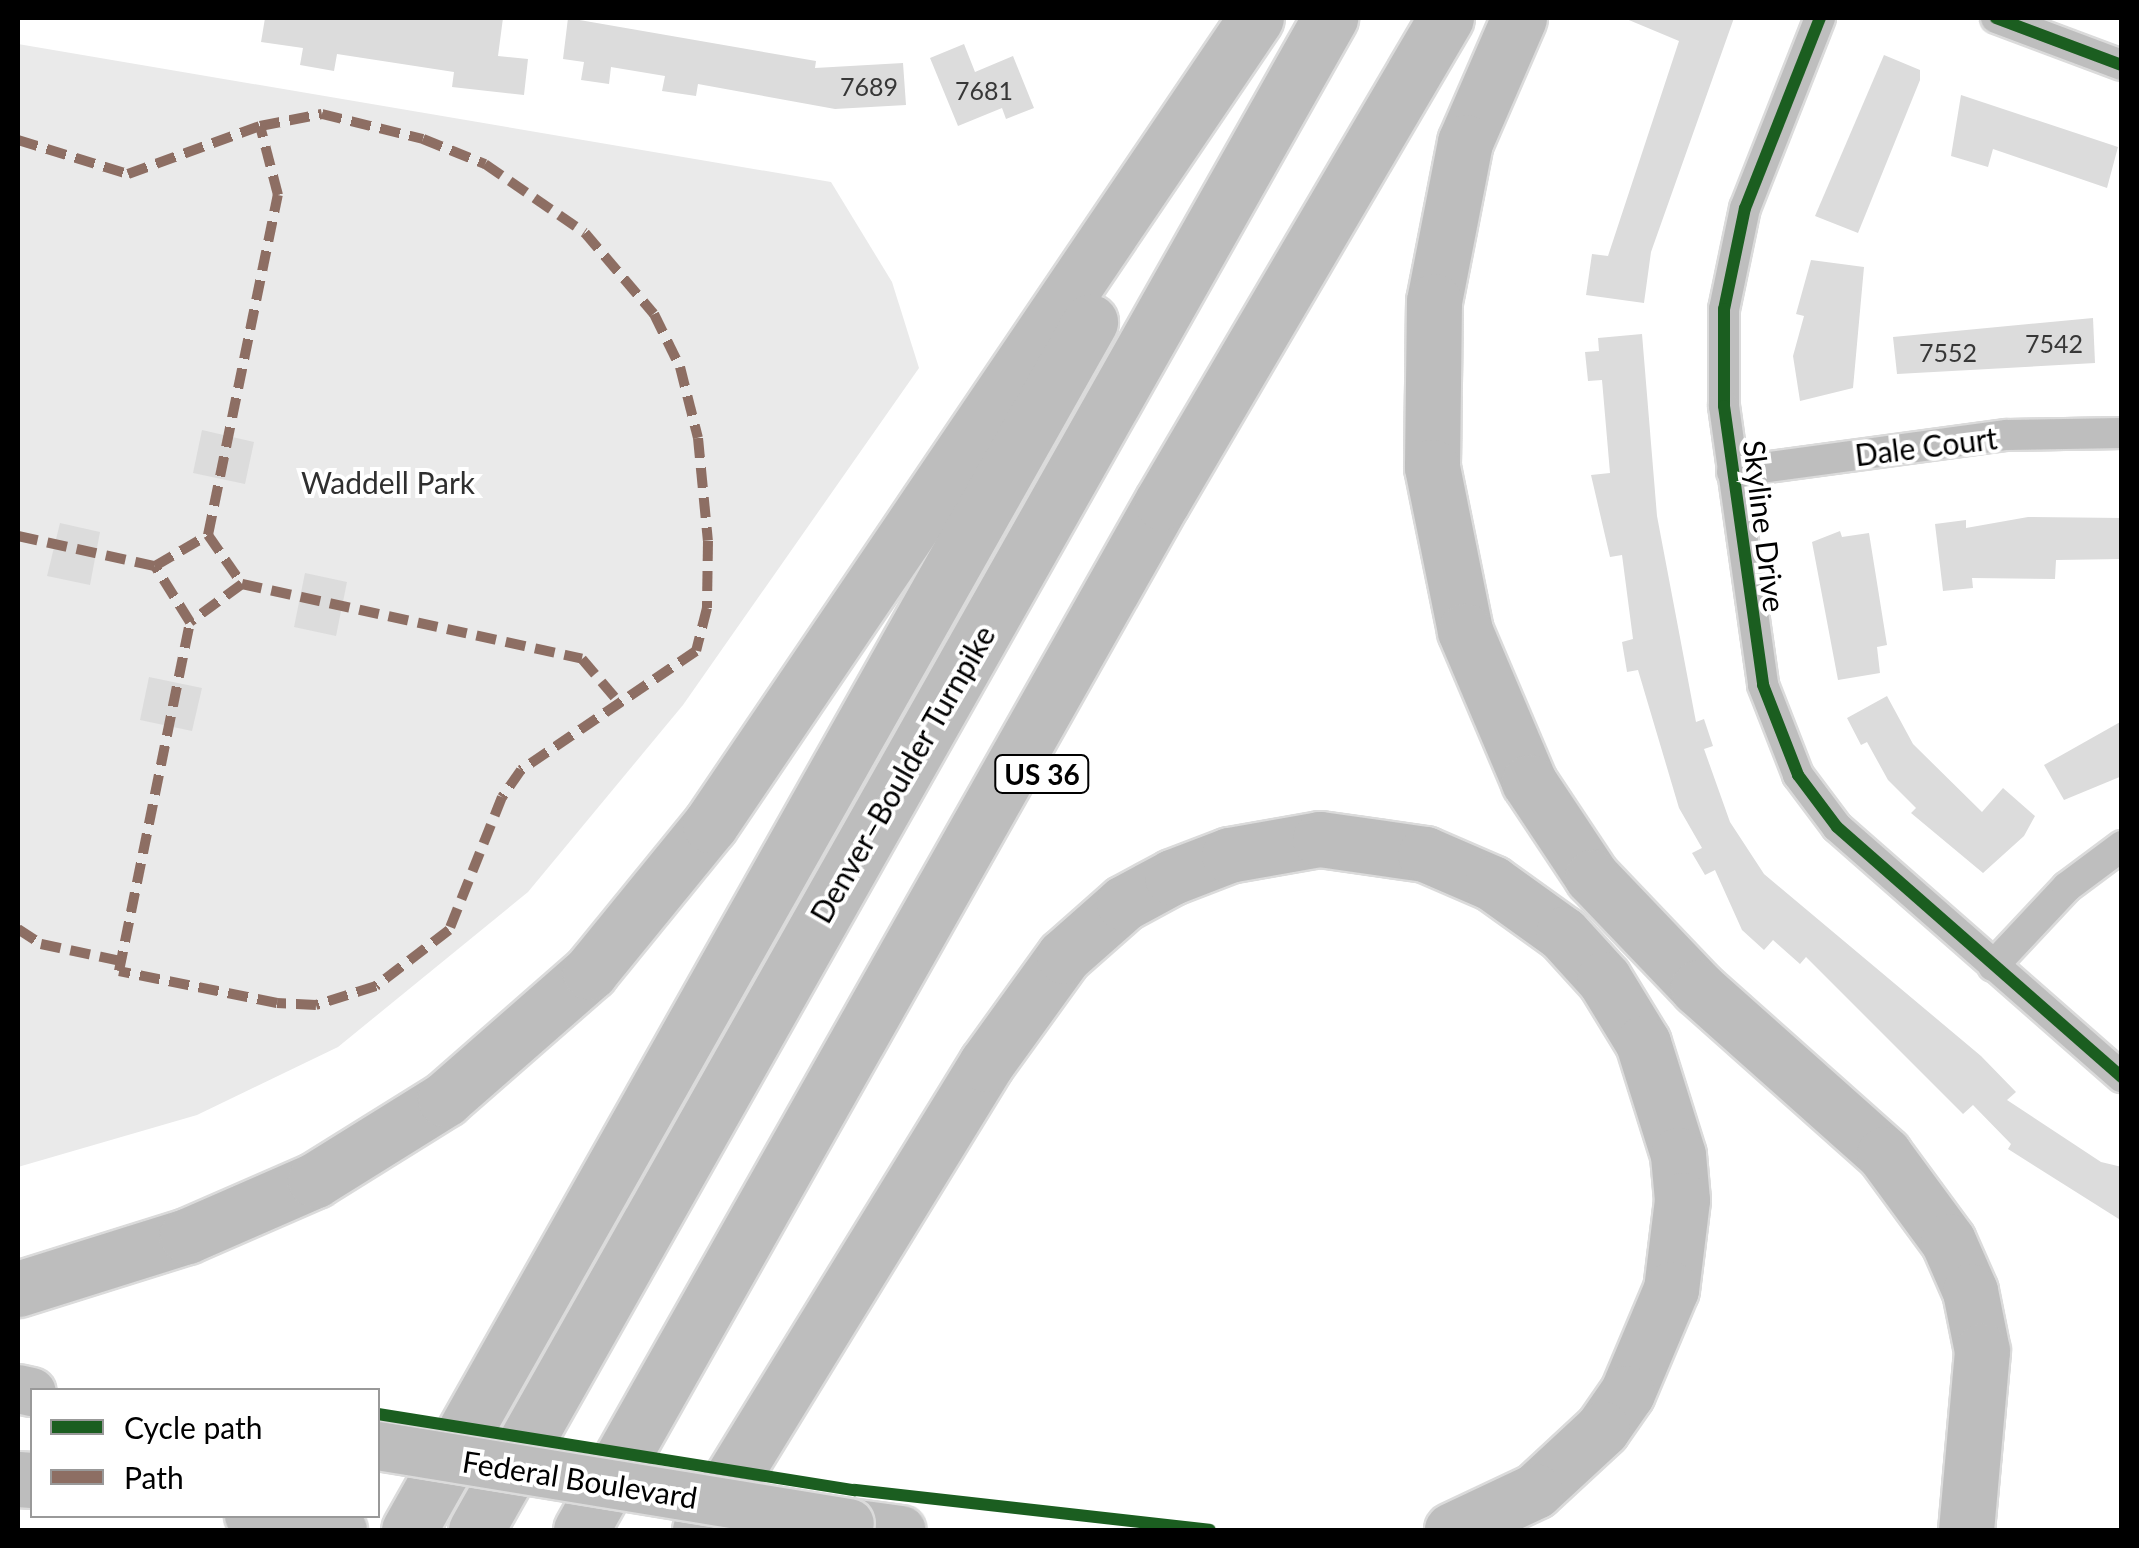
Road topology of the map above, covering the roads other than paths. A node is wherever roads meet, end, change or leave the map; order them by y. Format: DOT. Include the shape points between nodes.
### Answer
graph roads {
  1 [pos="1257,18"];
  2 [pos="1330,18"];
  3 [pos="1446,18"];
  4 [pos="1470,18"];
  5 [pos="1519,18"];
  6 [pos="1820,18"];
  7 [pos="1996,18"];
  8 [pos="2122,65"];
  9 [pos="1101,424"];
  10 [pos="2122,433"];
  11 [pos="1732,472"];
  12 [pos="2122,846"];
  13 [pos="1993,966"];
  14 [pos="2122,1076"];
  15 [pos="18,1288"];
  16 [pos="1979,1443"];
  17 [pos="380,1446"];
  18 [pos="266,1518"];
  19 [pos="343,1530"];
  20 [pos="409,1530"];
  21 [pos="476,1530"];
  22 [pos="518,1530"];
  23 [pos="581,1530"];
  24 [pos="616,1530"];
  25 [pos="700,1530"];
  26 [pos="902,1530"];
  27 [pos="1452,1530"];
  28 [pos="1966,1530"];
  29 [pos="1989,1530"];
  1 -- 15 [label="highway" via="710,825 603,959 445,1099 315,1180 186,1236"];
  1 -- 20 [label="highway"];
  2 -- 9 [label="highway, Denver–Boulder Turnpike"];
  3 -- 23 [label="highway" via="1162,502"];
  4 -- 24 [label="highway, US 36"];
  5 -- 16 [label="highway" via="1465,142 1434,301 1432,467 1465,631 1529,782 1592,877 1698,988 1884,1154 1932,1214 1960,1266 1976,1319"];
  6 -- 11 [label="street, Skyline Drive" via="1735,244 1722,378"];
  7 -- 8 [label="street"];
  9 -- 21 [label="highway, Denver–Boulder Turnpike"];
  9 -- 22 [label="highway" via="880,871"];
  10 -- 11 [label="street, Dale Court" via="2007,435"];
  11 -- 13 [label="street, Skyline Drive" via="1763,686 1798,775 1883,873"];
  12 -- 13 [label="street" via="2066,886"];
  13 -- 14 [label="street, Skyline Drive"];
  16 -- 28 [label="highway"];
  16 -- 29 [label="highway"];
  17 -- 26 [label="main road, Federal Boulevard, bridge"];
  18 -- 19 [label="main road"];
  25 -- 27 [label="highway" via="977,1078 1064,956 1124,902 1172,876 1228,855 1320,839 1425,854 1492,882 1563,934 1604,980 1643,1043 1678,1155 1682,1200 1670,1290 1627,1393 1602,1429 1535,1491"];
}
